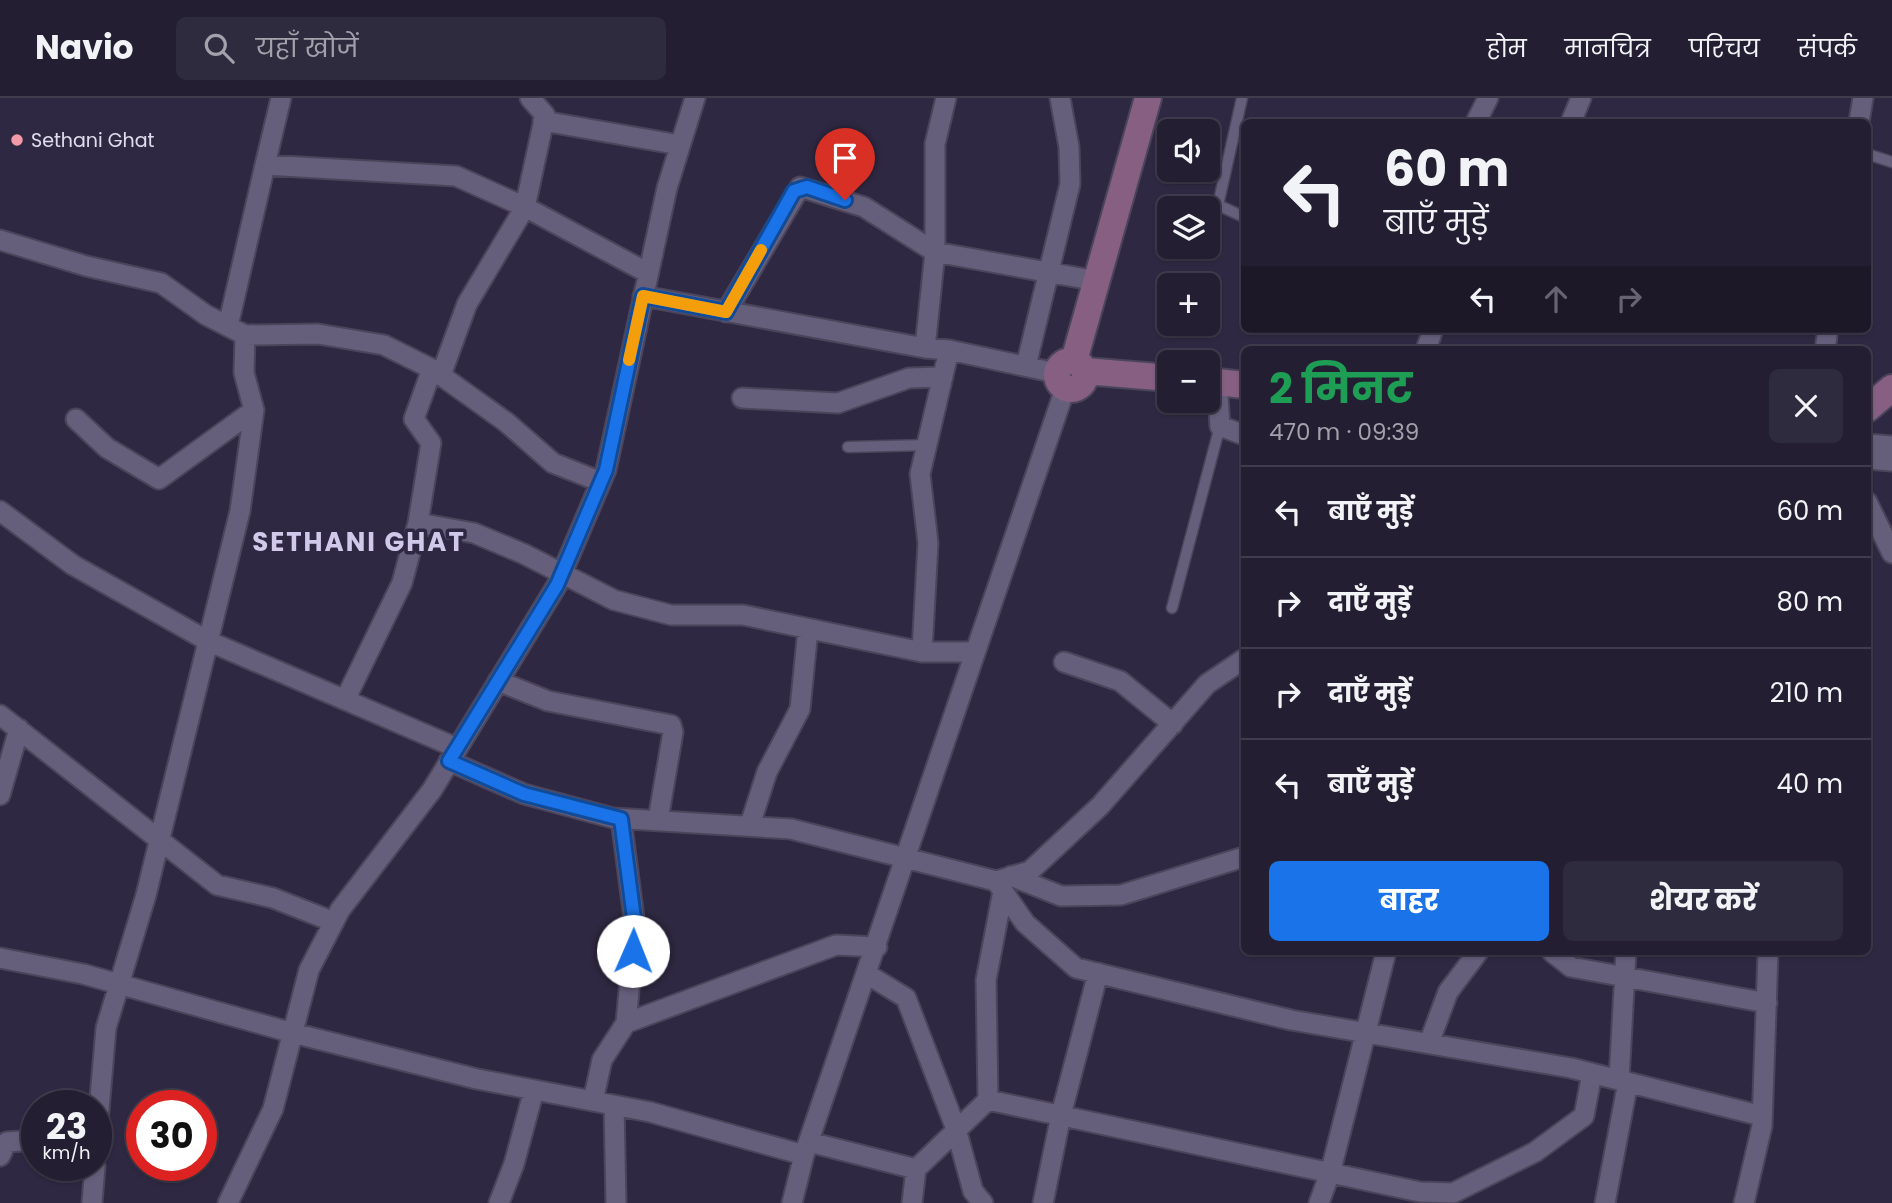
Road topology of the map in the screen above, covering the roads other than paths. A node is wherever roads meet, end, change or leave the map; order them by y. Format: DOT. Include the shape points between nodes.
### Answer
graph roads {
  1 [pos="281,98"];
  2 [pos="530,98"];
  3 [pos="695,98"];
  4 [pos="946,98"];
  5 [pos="1060,98"];
  6 [pos="1148,98"];
  7 [pos="1242,98"];
  8 [pos="1489,98"];
  9 [pos="1581,98"];
  10 [pos="1863,98"];
  11 [pos="1478,119"];
  12 [pos="1572,119"];
  13 [pos="1860,119"];
  14 [pos="543,121"];
  15 [pos="680,145"];
  16 [pos="1871,154"];
  17 [pos="1892,162"];
  18 [pos="265,165"];
  19 [pos="525,207"];
  20 [pos="1241,216"];
  21 [pos="0,240"];
  22 [pos="935,252"];
  23 [pos="1048,271"];
  24 [pos="648,272"];
  25 [pos="1097,281"];
  26 [pos="643,296"];
  27 [pos="726,312"];
  28 [pos="237,330"];
  29 [pos="925,348"];
  30 [pos="949,350"];
  31 [pos="1026,366"];
  32 [pos="437,372"];
  33 [pos="1070,373"];
  34 [pos="943,377"];
  35 [pos="1157,377"];
  36 [pos="1220,383"];
  37 [pos="1241,385"];
  38 [pos="1892,388"];
  39 [pos="741,398"];
  40 [pos="1871,406"];
  41 [pos="254,410"];
  42 [pos="1218,413"];
  43 [pos="76,419"];
  44 [pos="1220,426"];
  45 [pos="1241,434"];
  46 [pos="1871,444"];
  47 [pos="927,445"];
  48 [pos="1892,446"];
  49 [pos="848,447"];
  50 [pos="1871,459"];
  51 [pos="1892,461"];
  52 [pos="601,482"];
  53 [pos="1871,510"];
  54 [pos="0,511"];
  55 [pos="418,523"];
  56 [pos="1892,553"];
  57 [pos="562,573"];
  58 [pos="1172,608"];
  59 [pos="808,629"];
  60 [pos="208,641"];
  61 [pos="922,652"];
  62 [pos="974,652"];
  63 [pos="1241,661"];
  64 [pos="1065,662"];
  65 [pos="498,681"];
  66 [pos="345,700"];
  67 [pos="0,715"];
  68 [pos="1173,724"];
  69 [pos="19,729"];
  70 [pos="453,755"];
  71 [pos="0,794"];
  72 [pos="621,819"];
  73 [pos="658,820"];
  74 [pos="750,825"];
  75 [pos="158,838"];
  76 [pos="908,858"];
  77 [pos="1241,858"];
  78 [pos="1003,883"];
  79 [pos="334,922"];
  80 [pos="877,947"];
  81 [pos="1385,955"];
  82 [pos="1476,955"];
  83 [pos="1556,955"];
  84 [pos="1626,955"];
  85 [pos="1768,955"];
  86 [pos="0,958"];
  87 [pos="1098,973"];
  88 [pos="867,974"];
  89 [pos="1625,979"];
  90 [pos="117,983"];
  91 [pos="1767,1003"];
  92 [pos="626,1023"];
  93 [pos="1366,1032"];
  94 [pos="293,1033"];
  95 [pos="1429,1043"];
  96 [pos="1592,1073"];
  97 [pos="1624,1081"];
  98 [pos="101,1090"];
  99 [pos="534,1090"];
  100 [pos="988,1100"];
  101 [pos="593,1101"];
  102 [pos="614,1105"];
  103 [pos="1061,1115"];
  104 [pos="1762,1116"];
  105 [pos="956,1129"];
  106 [pos="21,1141"];
  107 [pos="806,1149"];
  108 [pos="0,1156"];
  109 [pos="916,1169"];
  110 [pos="1331,1171"];
  111 [pos="93,1181"];
  112 [pos="1454,1198"];
  113 [pos="618,1199"];
  114 [pos="92,1203"];
  115 [pos="228,1203"];
  116 [pos="499,1203"];
  117 [pos="792,1203"];
  118 [pos="912,1203"];
  119 [pos="983,1203"];
  120 [pos="1043,1203"];
  121 [pos="1320,1203"];
  122 [pos="1605,1203"];
  123 [pos="1744,1203"];
  1 -- 18 [label="street"];
  2 -- 14 [label="street" via="545,115"];
  3 -- 15 [label="street"];
  4 -- 22 [label="street" via="935,144"];
  5 -- 23 [label="street" via="1070,184"];
  6 -- 25 [label="street"];
  7 -- 20 [label="lane" via="1218,205"];
  8 -- 11 [label="street"];
  9 -- 12 [label="street"];
  10 -- 13 [label="street"];
  14 -- 15 [label="street"];
  14 -- 19 [label="street"];
  15 -- 24 [label="street"];
  16 -- 17 [label="lane"];
  18 -- 19 [label="street" via="456,176"];
  18 -- 28 [label="street"];
  19 -- 24 [label="street"];
  19 -- 32 [label="street" via="467,304"];
  21 -- 28 [label="street" via="161,283 206,315"];
  22 -- 23 [label="street"];
  22 -- 27 [label="street" via="864,207 800,187"];
  22 -- 29 [label="street"];
  23 -- 25 [label="street"];
  23 -- 31 [label="street"];
  24 -- 26 [label="street"];
  25 -- 33 [label="street"];
  26 -- 27 [label="street"];
  26 -- 52 [label="street"];
  27 -- 29 [label="street"];
  28 -- 32 [label="street" via="318,334 384,345"];
  28 -- 41 [label="street"];
  29 -- 30 [label="street"];
  30 -- 31 [label="street"];
  30 -- 34 [label="street"];
  31 -- 33 [label="street"];
  32 -- 52 [label="street" via="553,463"];
  32 -- 55 [label="street" via="414,419 431,443"];
  33 -- 35 [label="street"];
  33 -- 62 [label="street"];
  34 -- 39 [label="street" via="909,378 838,403"];
  34 -- 47 [label="street"];
  36 -- 37 [label="street"];
  38 -- 40 [label="street"];
  41 -- 43 [label="street" via="159,479 107,448"];
  41 -- 60 [label="street" via="240,511"];
  42 -- 44 [label="street"];
  44 -- 45 [label="street"];
  44 -- 58 [label="lane"];
  46 -- 48 [label="street"];
  47 -- 49 [label="lane"];
  47 -- 61 [label="street" via="920,474 928,543"];
  50 -- 51 [label="street"];
  52 -- 57 [label="street"];
  53 -- 56 [label="street"];
  54 -- 60 [label="street" via="73,565"];
  55 -- 57 [label="street" via="474,533"];
  55 -- 66 [label="street" via="402,583"];
  57 -- 59 [label="street" via="614,600 671,615 743,615"];
  57 -- 65 [label="street"];
  59 -- 61 [label="street"];
  59 -- 74 [label="street" via="800,709 768,772"];
  60 -- 66 [label="street"];
  60 -- 75 [label="street"];
  61 -- 62 [label="street"];
  62 -- 76 [label="street"];
  63 -- 68 [label="street" via="1207,684"];
  64 -- 68 [label="street" via="1120,681"];
  65 -- 70 [label="street"];
  65 -- 73 [label="street" via="548,701 671,725"];
  66 -- 70 [label="street"];
  67 -- 69 [label="street"];
  68 -- 78 [label="street" via="1100,806 1030,871"];
  69 -- 71 [label="street"];
  69 -- 75 [label="street"];
  70 -- 72 [label="street" via="524,794"];
  70 -- 79 [label="street"];
  72 -- 73 [label="street"];
  72 -- 92 [label="street" via="635,926"];
  73 -- 74 [label="street"];
  74 -- 76 [label="street" via="791,829"];
  75 -- 79 [label="street" via="216,885 273,898"];
  75 -- 90 [label="street" via="146,895"];
  76 -- 78 [label="street"];
  76 -- 80 [label="street"];
  77 -- 78 [label="street" via="1121,895 1061,896"];
  78 -- 87 [label="street" via="1025,923 1076,968"];
  78 -- 100 [label="street" via="986,979"];
  79 -- 94 [label="street" via="309,970"];
  80 -- 88 [label="street"];
  80 -- 92 [label="street" via="836,945"];
  81 -- 93 [label="street"];
  82 -- 95 [label="street" via="1448,992"];
  83 -- 89 [label="street" via="1571,968"];
  84 -- 89 [label="street"];
  85 -- 91 [label="street"];
  86 -- 90 [label="street"];
  87 -- 93 [label="street" via="1291,1020"];
  87 -- 103 [label="street"];
  88 -- 105 [label="street" via="906,998"];
  88 -- 107 [label="street"];
  89 -- 91 [label="street"];
  89 -- 97 [label="street"];
  90 -- 94 [label="street"];
  90 -- 98 [label="street" via="106,1028"];
  91 -- 104 [label="street"];
  92 -- 101 [label="street" via="602,1060"];
  93 -- 95 [label="street"];
  93 -- 110 [label="street"];
  94 -- 99 [label="street"];
  94 -- 115 [label="street" via="273,1109"];
  95 -- 96 [label="street"];
  96 -- 97 [label="street"];
  96 -- 112 [label="street" via="1584,1116 1535,1152"];
  97 -- 104 [label="street"];
  97 -- 122 [label="street"];
  99 -- 101 [label="street"];
  99 -- 116 [label="street"];
  100 -- 103 [label="street"];
  100 -- 105 [label="street"];
  101 -- 102 [label="street"];
  102 -- 107 [label="street"];
  102 -- 113 [label="street"];
  103 -- 110 [label="street"];
  103 -- 120 [label="street"];
  104 -- 123 [label="street"];
  105 -- 109 [label="street"];
  105 -- 119 [label="street" via="973,1191"];
  106 -- 108 [label="street" via="7,1142"];
  107 -- 109 [label="street"];
  107 -- 117 [label="street"];
  109 -- 118 [label="street"];
  110 -- 112 [label="street"];
  110 -- 121 [label="street"];
  111 -- 114 [label="street"];
}
